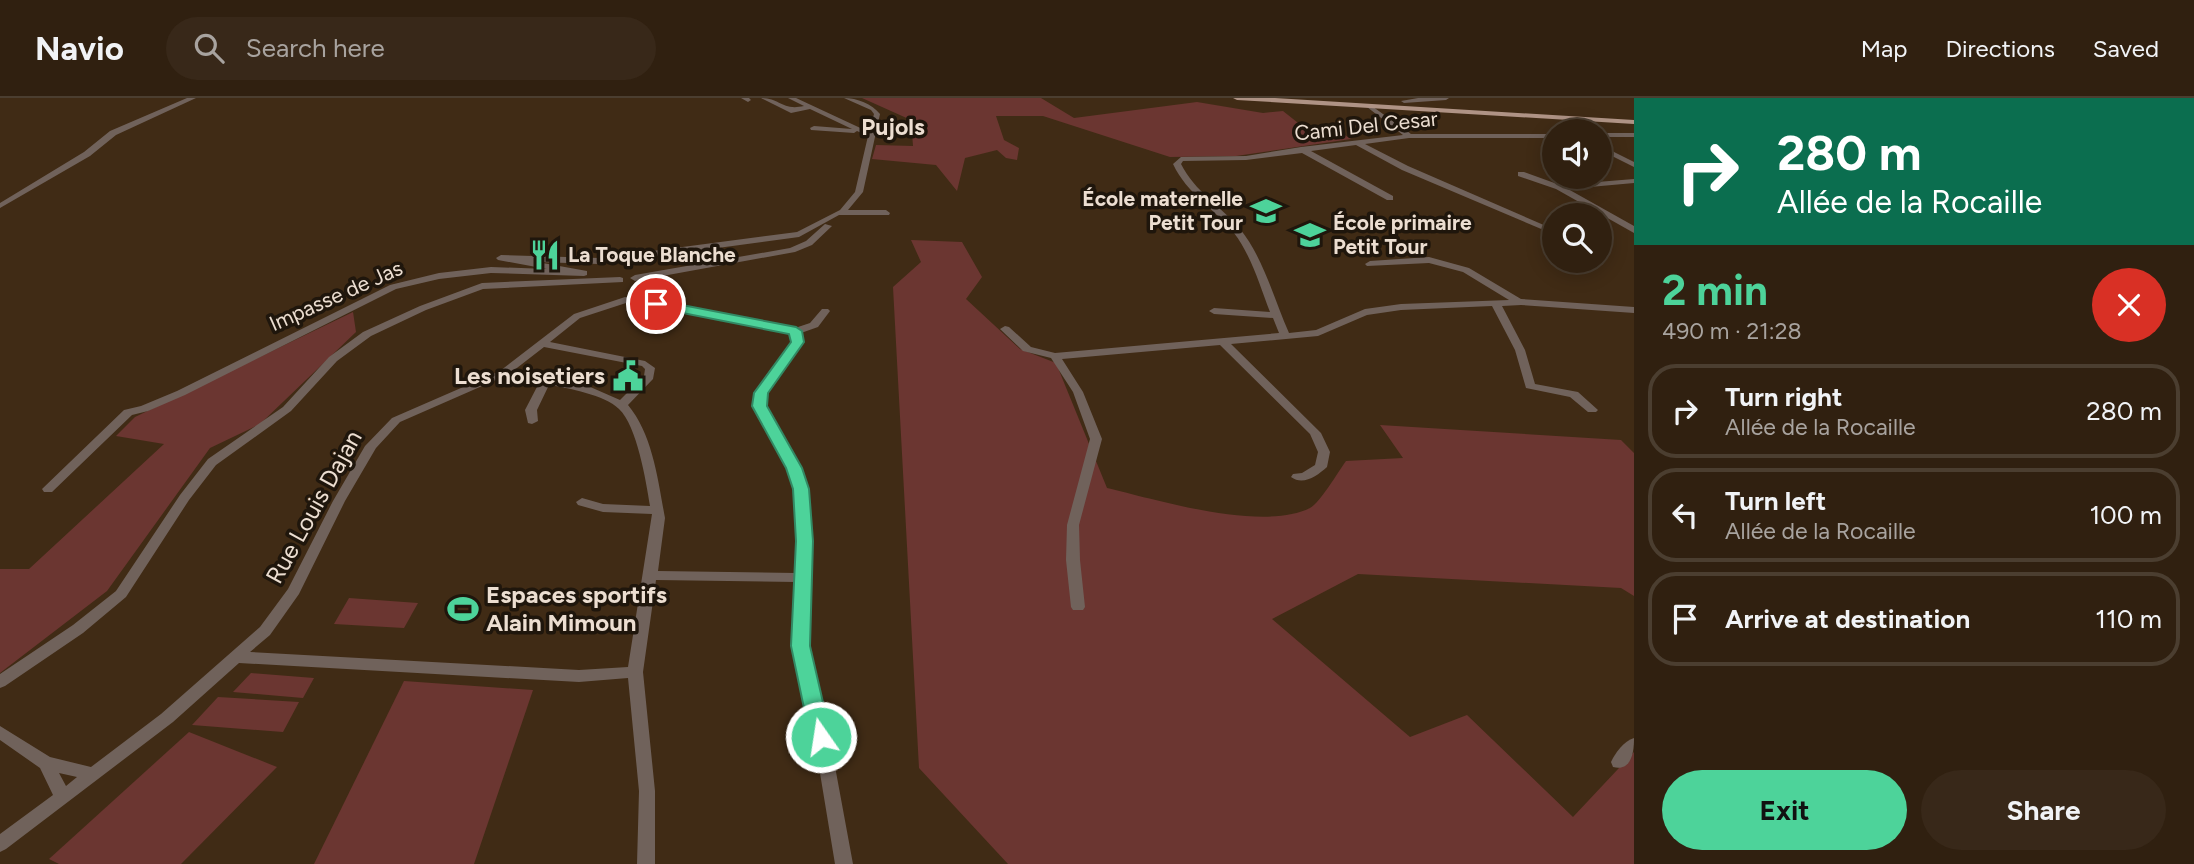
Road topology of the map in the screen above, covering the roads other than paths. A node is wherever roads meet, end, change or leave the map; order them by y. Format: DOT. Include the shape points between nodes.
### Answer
graph roads {
  1 [pos="192,98"];
  2 [pos="764,98"];
  3 [pos="811,98"];
  4 [pos="847,98"];
  5 [pos="1237,98"];
  6 [pos="1446,98"];
  7 [pos="792,99"];
  8 [pos="1401,100"];
  9 [pos="156,102"];
  10 [pos="774,103"];
  11 [pos="808,106"];
  12 [pos="1370,106"];
  13 [pos="166,109"];
  14 [pos="1412,109"];
  15 [pos="874,119"];
  16 [pos="1634,122"];
  17 [pos="851,124"];
  18 [pos="814,128"];
  19 [pos="1612,135"];
  20 [pos="1634,135"];
  21 [pos="1409,136"];
  22 [pos="1542,136"];
  23 [pos="870,138"];
  24 [pos="1354,142"];
  25 [pos="1301,149"];
  26 [pos="1612,153"];
  27 [pos="1622,158"];
  28 [pos="1634,159"];
  29 [pos="71,163"];
  30 [pos="1634,165"];
  31 [pos="47,168"];
  32 [pos="1521,174"];
  33 [pos="1542,181"];
  34 [pos="1634,181"];
  35 [pos="1612,183"];
  36 [pos="1562,189"];
  37 [pos="24,191"];
  38 [pos="1390,198"];
  39 [pos="0,206"];
  40 [pos="843,211"];
  41 [pos="886,213"];
  42 [pos="1542,226"];
  43 [pos="1634,230"];
  44 [pos="1370,264"];
  45 [pos="584,273"];
  46 [pos="628,281"];
  47 [pos="628,300"];
  48 [pos="1495,302"];
  49 [pos="1521,302"];
  50 [pos="1634,310"];
  51 [pos="825,311"];
  52 [pos="1214,311"];
  53 [pos="1276,314"];
  54 [pos="1005,329"];
  55 [pos="796,331"];
  56 [pos="1285,336"];
  57 [pos="1223,342"];
  58 [pos="545,344"];
  59 [pos="1055,356"];
  60 [pos="520,364"];
  61 [pos="504,373"];
  62 [pos="538,379"];
  63 [pos="622,404"];
  64 [pos="1592,410"];
  65 [pos="532,421"];
  66 [pos="1297,477"];
  67 [pos="48,489"];
  68 [pos="582,502"];
  69 [pos="658,509"];
  70 [pos="652,575"];
  71 [pos="801,578"];
  72 [pos="1078,607"];
  73 [pos="237,657"];
  74 [pos="635,672"];
  75 [pos="0,681"];
  76 [pos="0,732"];
  77 [pos="1634,744"];
  78 [pos="1619,762"];
  79 [pos="46,763"];
  80 [pos="92,774"];
  81 [pos="63,797"];
  82 [pos="0,844"];
  83 [pos="646,864"];
  84 [pos="844,864"];
  1 -- 13 [label="street"];
  2 -- 10 [label="street"];
  3 -- 11 [label="street" via="818,101"];
  4 -- 15 [label="street" via="873,109"];
  5 -- 12 [label="main road"];
  6 -- 8 [label="street"];
  7 -- 10 [label="street"];
  7 -- 11 [label="street"];
  8 -- 14 [label="street"];
  9 -- 13 [label="street"];
  10 -- 11 [label="street" via="791,111"];
  11 -- 17 [label="street"];
  12 -- 14 [label="main road"];
  12 -- 21 [label="street"];
  13 -- 29 [label="street" via="113,133"];
  14 -- 16 [label="main road"];
  15 -- 17 [label="street"];
  15 -- 23 [label="street"];
  17 -- 23 [label="street"];
  18 -- 23 [label="street" via="850,130"];
  19 -- 20 [label="street"];
  21 -- 22 [label="street, Cami Del Cesar"];
  21 -- 24 [label="street, Cami Del Cesar"];
  23 -- 40 [label="street" via="859,192"];
  24 -- 25 [label="street, Cami Del Cesar"];
  24 -- 42 [label="street"];
  25 -- 38 [label="street"];
  25 -- 53 [label="street, Cami Del Cesar" via="1246,158 1181,159 1177,164 1197,195 1239,233"];
  26 -- 27 [label="street"];
  27 -- 28 [label="street"];
  27 -- 30 [label="street"];
  29 -- 31 [label="street"];
  29 -- 37 [label="street"];
  32 -- 33 [label="street"];
  34 -- 35 [label="street"];
  36 -- 43 [label="street"];
  37 -- 39 [label="street"];
  40 -- 41 [label="street"];
  40 -- 45 [label="street" via="799,234 599,261 501,258"];
  40 -- 46 [label="street" via="809,243 792,250"];
  44 -- 49 [label="street" via="1429,260 1466,270"];
  45 -- 46 [label="street" via="616,274"];
  45 -- 67 [label="street, Impasse de Jas" via="491,270 393,287 181,393 128,412"];
  46 -- 47 [label="street"];
  46 -- 75 [label="street" via="482,286 358,340 327,365 287,409 212,462 121,594"];
  47 -- 55 [label="street"];
  47 -- 58 [label="street, Rue Louis Dajan" via="577,316"];
  48 -- 49 [label="street"];
  48 -- 56 [label="street" via="1365,312 1318,332"];
  48 -- 64 [label="street" via="1520,350 1530,386 1574,394"];
  49 -- 50 [label="street"];
  51 -- 55 [label="street" via="814,325"];
  52 -- 53 [label="street"];
  53 -- 56 [label="street"];
  54 -- 59 [label="street" via="1027,349"];
  55 -- 71 [label="street" via="797,342 759,401 801,489"];
  56 -- 57 [label="street"];
  57 -- 59 [label="street"];
  57 -- 66 [label="street" via="1315,433 1324,452 1321,467"];
  58 -- 60 [label="street, Rue Louis Dajan"];
  58 -- 63 [label="street" via="645,364 650,368 649,377"];
  59 -- 72 [label="street" via="1078,392 1096,439 1073,525"];
  60 -- 61 [label="street, Rue Louis Dajan"];
  60 -- 62 [label="street"];
  61 -- 62 [label="street"];
  61 -- 73 [label="street, Rue Louis Dajan" via="418,408 386,427 339,501 294,592 265,631"];
  62 -- 63 [label="street" via="596,391"];
  62 -- 65 [label="street"];
  63 -- 69 [label="street" via="635,421"];
  68 -- 69 [label="street" via="603,508"];
  69 -- 70 [label="street"];
  70 -- 71 [label="street"];
  70 -- 74 [label="street"];
  71 -- 84 [label="street" via="801,646"];
  73 -- 74 [label="street" via="579,676"];
  73 -- 80 [label="street, Rue Louis Dajan" via="167,718"];
  74 -- 83 [label="street" via="647,792"];
  76 -- 79 [label="street"];
  77 -- 78 [label="street"];
  79 -- 80 [label="street"];
  79 -- 81 [label="street"];
  80 -- 81 [label="street, Rue Louis Dajan"];
  81 -- 82 [label="street, Rue Louis Dajan"];
}
